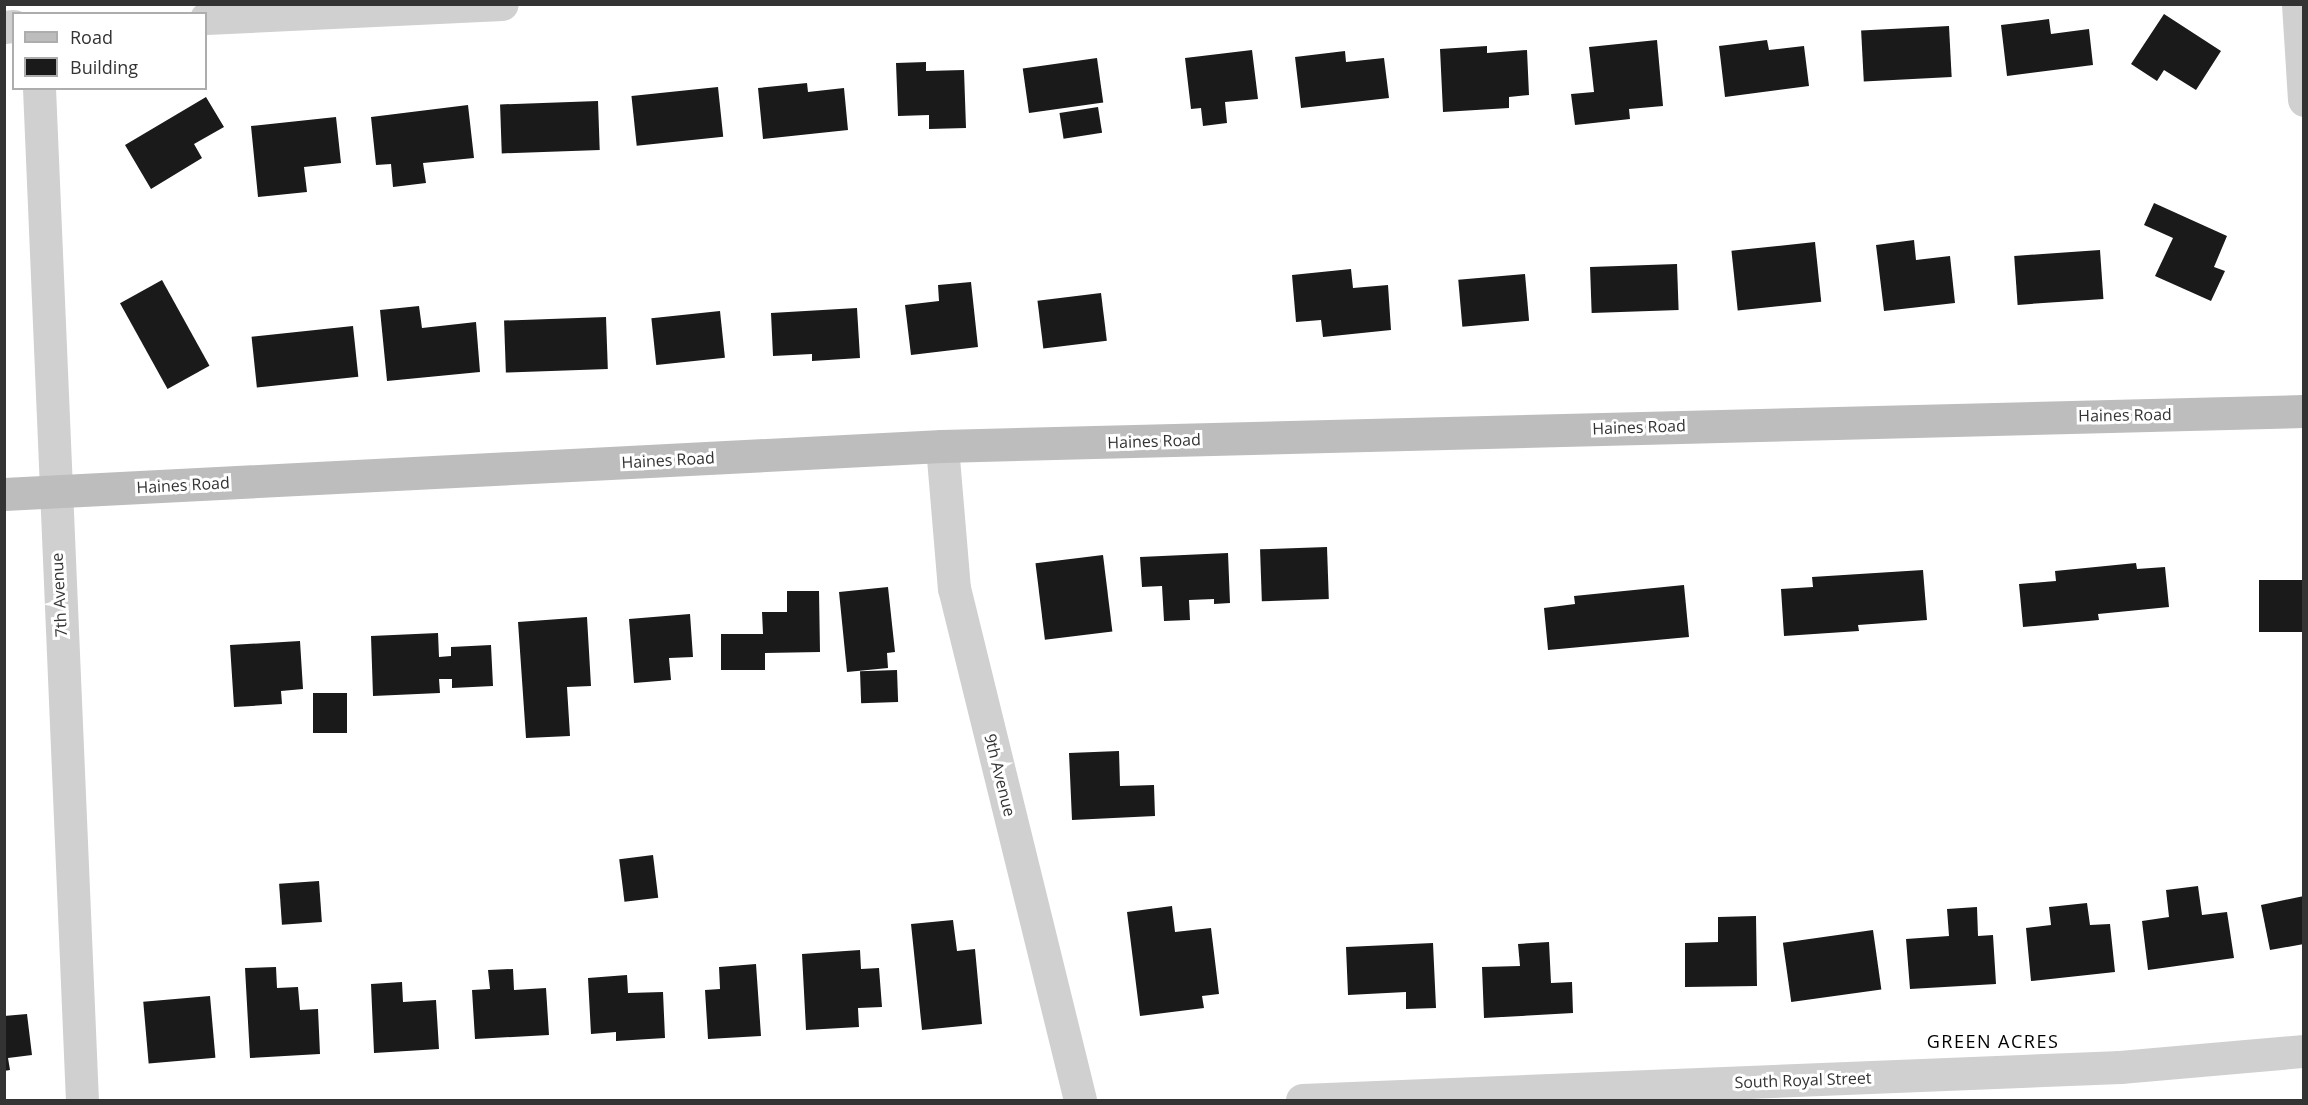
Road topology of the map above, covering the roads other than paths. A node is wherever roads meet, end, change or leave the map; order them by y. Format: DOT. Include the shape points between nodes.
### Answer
graph roads {
  1 [pos="502,4"];
  2 [pos="2298,4"];
  3 [pos="207,18"];
  4 [pos="39,90"];
  5 [pos="2304,100"];
  6 [pos="2304,411"];
  7 [pos="942,446"];
  8 [pos="54,492"];
  9 [pos="4,494"];
  10 [pos="2304,1051"];
  11 [pos="82,1101"];
  12 [pos="1080,1101"];
  13 [pos="1302,1101"];
  1 -- 3 [label="street"];
  2 -- 5 [label="street"];
  4 -- 8 [label="street, 7th Avenue"];
  6 -- 7 [label="main road, Haines Road"];
  7 -- 8 [label="main road, Haines Road"];
  7 -- 12 [label="street, 9th Avenue" via="954,588"];
  8 -- 9 [label="main road, Haines Road"];
  8 -- 11 [label="street, 7th Avenue"];
  10 -- 13 [label="street, South Royal Street" via="2120,1067"];
}
